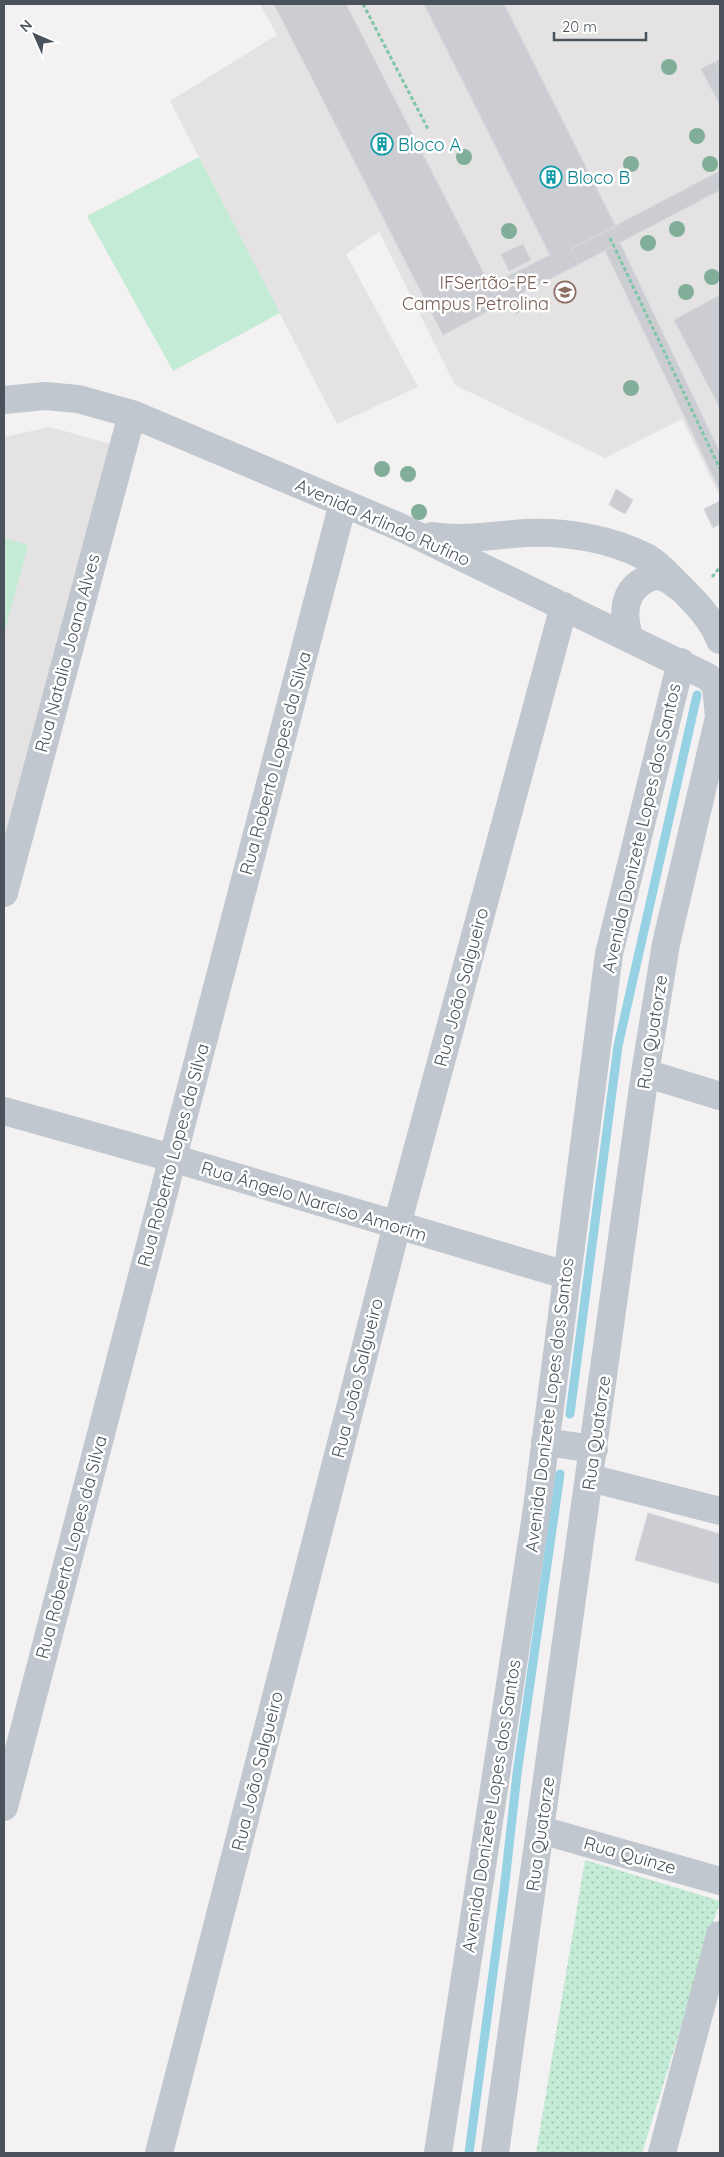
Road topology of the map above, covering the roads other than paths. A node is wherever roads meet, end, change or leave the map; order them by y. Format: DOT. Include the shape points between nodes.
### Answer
graph roads {
  1 [pos="4,400"];
  2 [pos="132,414"];
  3 [pos="343,503"];
  4 [pos="400,527"];
  5 [pos="684,591"];
  6 [pos="564,606"];
  7 [pos="719,633"];
  8 [pos="629,636"];
  9 [pos="681,662"];
  10 [pos="720,716"];
  11 [pos="4,893"];
  12 [pos="645,1073"];
  13 [pos="720,1096"];
  14 [pos="4,1111"];
  15 [pos="172,1158"];
  16 [pos="397,1225"];
  17 [pos="566,1275"];
  18 [pos="545,1442"];
  19 [pos="594,1449"];
  20 [pos="590,1478"];
  21 [pos="720,1511"];
  22 [pos="4,1807"];
  23 [pos="541,1830"];
  24 [pos="720,1881"];
  25 [pos="720,1935"];
  26 [pos="159,2153"];
  27 [pos="438,2153"];
  28 [pos="496,2153"];
  29 [pos="662,2153"];
  1 -- 2 [label="street, Avenida Arlindo Rufino" via="45,396 78,399"];
  2 -- 3 [label="street, Avenida Arlindo Rufino"];
  2 -- 11 [label="street, Rua Natalia Joana Alves"];
  3 -- 4 [label="street, Avenida Arlindo Rufino"];
  3 -- 15 [label="street, Rua Roberto Lopes da Silva"];
  4 -- 5 [label="street" via="449,538 565,533 628,548 649,559"];
  4 -- 6 [label="street, Avenida Arlindo Rufino"];
  5 -- 7 [label="street"];
  5 -- 8 [label="street" via="663,577 653,576 641,582 629,592 625,622"];
  6 -- 8 [label="street, Avenida Arlindo Rufino"];
  6 -- 16 [label="street, Rua João Salgueiro"];
  8 -- 9 [label="street, Avenida Arlindo Rufino"];
  9 -- 10 [label="street, Avenida Arlindo Rufino" via="708,676 716,686"];
  9 -- 17 [label="street, Avenida Donizete Lopes dos Santos" via="609,954"];
  10 -- 12 [label="street, Rua Quatorze" via="666,944"];
  12 -- 13 [label="street"];
  12 -- 19 [label="street, Rua Quatorze"];
  14 -- 15 [label="street, Rua Ângelo Narciso Amorim"];
  15 -- 16 [label="street, Rua Ângelo Narciso Amorim"];
  15 -- 22 [label="street, Rua Roberto Lopes da Silva"];
  16 -- 17 [label="street, Rua Ângelo Narciso Amorim"];
  16 -- 26 [label="street, Rua João Salgueiro"];
  17 -- 18 [label="street, Avenida Donizete Lopes dos Santos"];
  18 -- 19 [label="street"];
  18 -- 27 [label="street, Avenida Donizete Lopes dos Santos"];
  19 -- 20 [label="street, Rua Quatorze"];
  20 -- 21 [label="street"];
  20 -- 23 [label="street, Rua Quatorze"];
  23 -- 24 [label="street, Rua Quinze"];
  23 -- 28 [label="street, Rua Quatorze"];
  25 -- 29 [label="street"];
}
